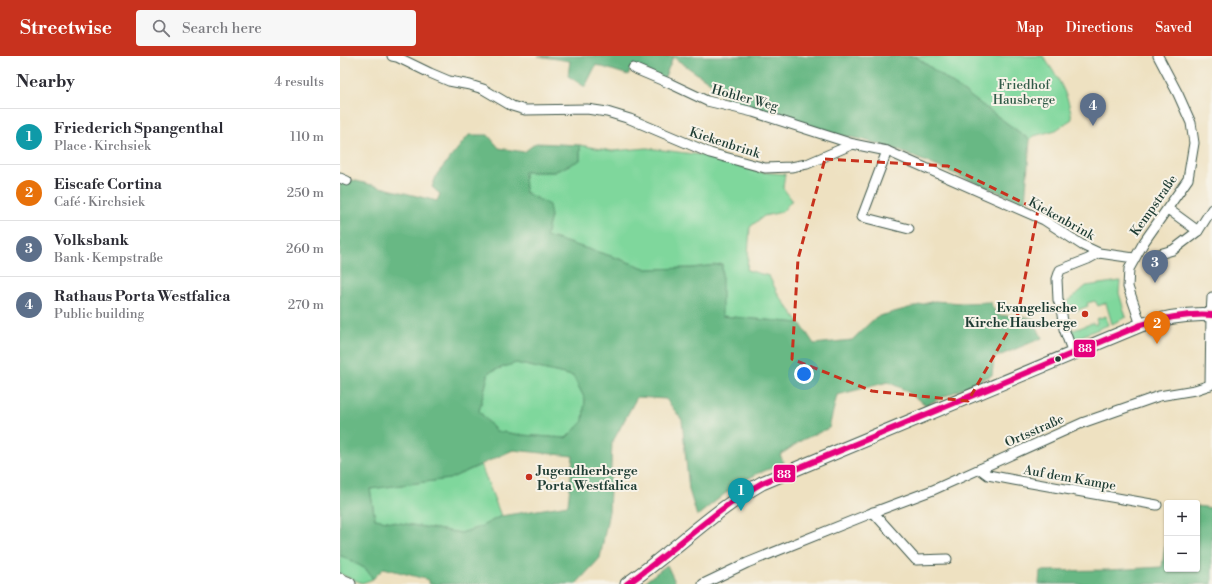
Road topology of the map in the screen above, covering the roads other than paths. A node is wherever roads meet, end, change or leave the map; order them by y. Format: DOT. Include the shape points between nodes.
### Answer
graph roads {
  1 [pos="392,56"];
  2 [pos="1161,57"];
  3 [pos="633,68"];
  4 [pos="853,144"];
  5 [pos="887,151"];
  6 [pos="1168,209"];
  7 [pos="1212,209"];
  8 [pos="909,229"];
  9 [pos="1198,231"];
  10 [pos="1099,253"];
  11 [pos="1156,255"];
  12 [pos="1134,258"];
  13 [pos="1212,297"];
  14 [pos="1211,315"];
  15 [pos="1141,325"];
  16 [pos="1073,353"];
  17 [pos="1211,386"];
  18 [pos="980,469"];
  19 [pos="1157,505"];
  20 [pos="873,512"];
  21 [pos="947,559"];
  22 [pos="340,580"];
  23 [pos="349,584"];
  24 [pos="627,584"];
  25 [pos="703,584"];
  1 -- 4 [label="street, Kiekenbrink" via="449,80 482,89 512,106 525,110 607,112 630,119 710,153 765,168 807,164"];
  2 -- 6 [label="street, Kempstraße" via="1191,123 1194,143 1188,179"];
  3 -- 4 [label="street, Hohler Weg" via="707,101 753,112"];
  4 -- 5 [label="street, Kiekenbrink"];
  5 -- 8 [label="street" via="862,217"];
  5 -- 10 [label="street, Kiekenbrink" via="1044,220"];
  6 -- 9 [label="street"];
  6 -- 12 [label="street, Kempstraße"];
  7 -- 9 [label="street"];
  9 -- 11 [label="street" via="1173,250"];
  10 -- 12 [label="street, Kiekenbrink"];
  10 -- 16 [label="street" via="1060,270 1057,279 1064,329"];
  12 -- 15 [label="street, Kempstraße" via="1129,269 1128,287"];
  13 -- 14 [label="street"];
  14 -- 15 [label="main road" via="1166,317"];
  14 -- 17 [label="street"];
  15 -- 16 [label="main road"];
  16 -- 24 [label="main road" via="762,483 723,508"];
  17 -- 18 [label="street, Ortsstraße" via="1160,396 1124,407"];
  18 -- 19 [label="street, Auf dem Kampe" via="988,475 1007,479"];
  18 -- 20 [label="street, Ortsstraße"];
  20 -- 21 [label="street" via="916,560"];
  20 -- 25 [label="street, Ortsstraße" via="747,563"];
  22 -- 23 [label="main road"];
}
